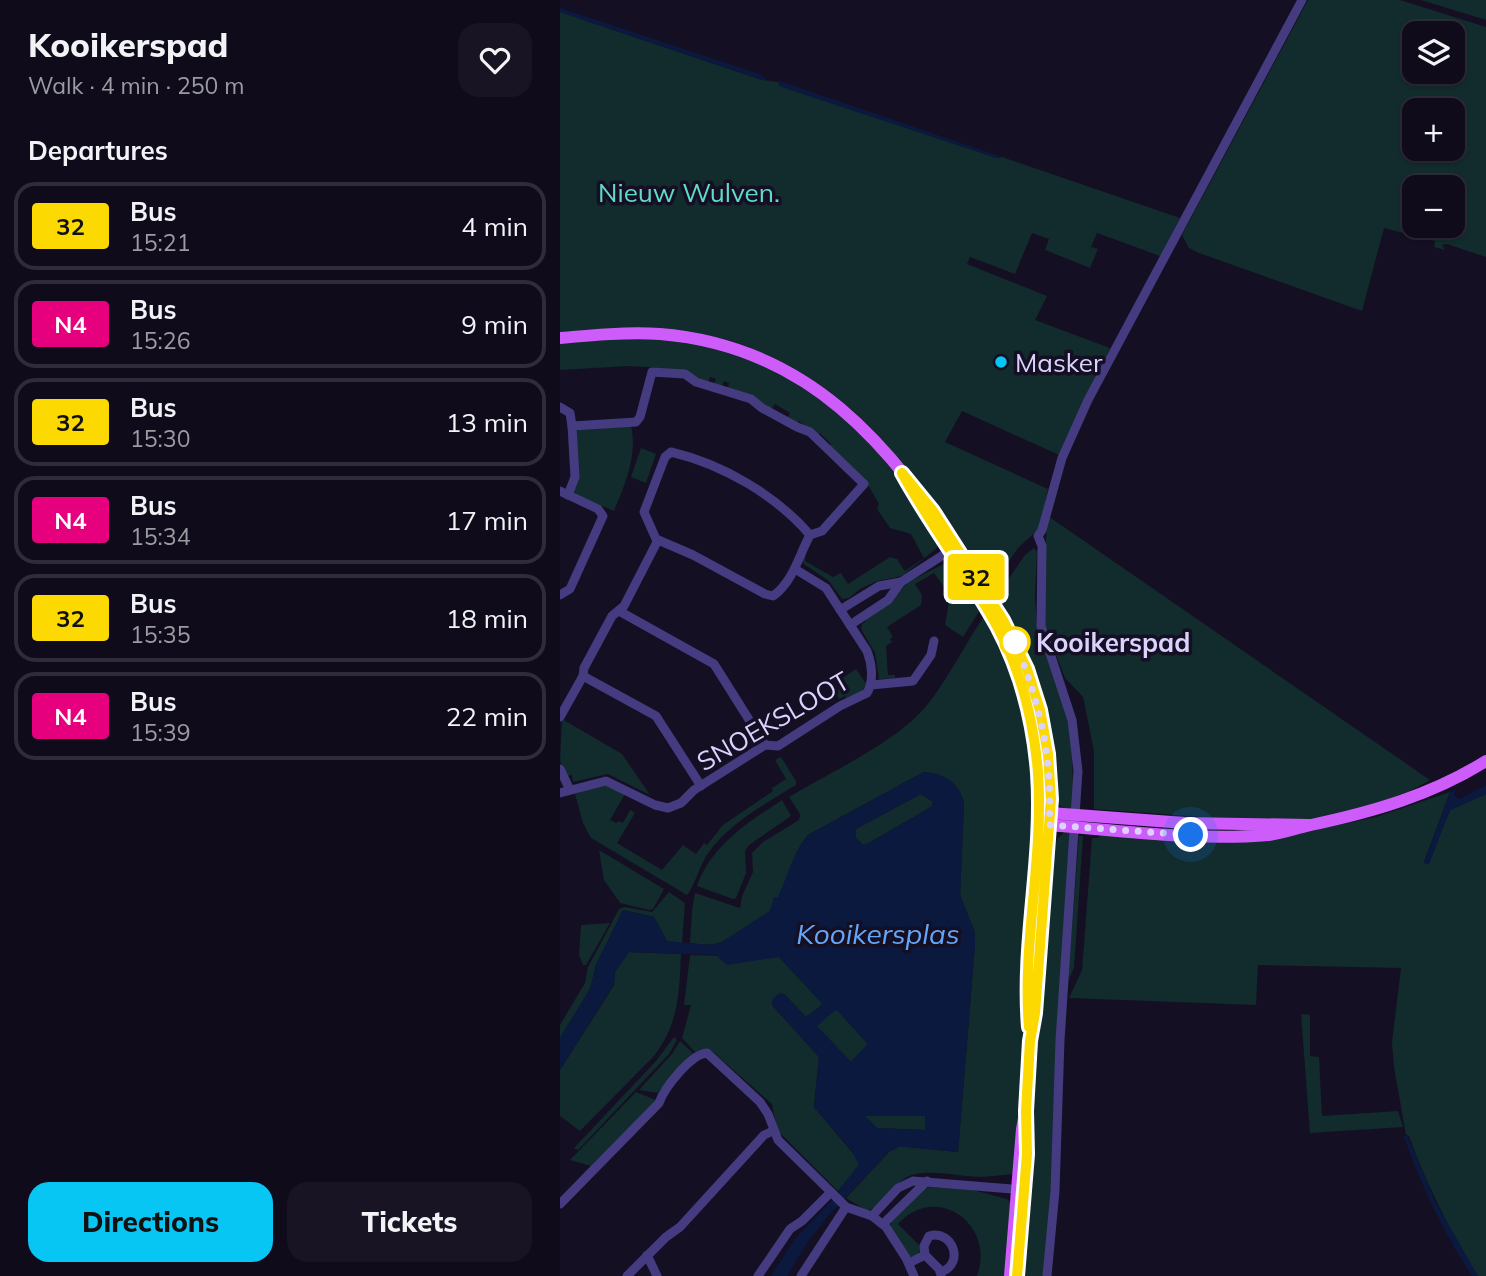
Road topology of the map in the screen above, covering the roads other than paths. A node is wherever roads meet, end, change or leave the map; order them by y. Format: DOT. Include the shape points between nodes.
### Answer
graph roads {
  1 [pos="1302,0"];
  2 [pos="560,338"];
  3 [pos="560,407"];
  4 [pos="572,426"];
  5 [pos="564,493"];
  6 [pos="810,535"];
  7 [pos="658,540"];
  8 [pos="953,549"];
  9 [pos="795,569"];
  10 [pos="901,582"];
  11 [pos="561,594"];
  12 [pos="841,610"];
  13 [pos="619,611"];
  14 [pos="850,625"];
  15 [pos="934,642"];
  16 [pos="583,676"];
  17 [pos="871,684"];
  18 [pos="560,718"];
  19 [pos="765,745"];
  20 [pos="1486,761"];
  21 [pos="560,769"];
  22 [pos="701,786"];
  23 [pos="565,792"];
  24 [pos="1046,819"];
  25 [pos="1085,822"];
  26 [pos="773,1131"];
  27 [pos="1020,1189"];
  28 [pos="832,1193"];
  29 [pos="560,1204"];
  30 [pos="844,1205"];
  31 [pos="878,1220"];
  32 [pos="647,1255"];
  33 [pos="925,1255"];
  34 [pos="909,1263"];
  35 [pos="941,1274"];
  36 [pos="627,1276"];
  37 [pos="657,1276"];
  38 [pos="758,1276"];
  39 [pos="801,1276"];
  40 [pos="914,1276"];
  41 [pos="1010,1276"];
  42 [pos="1017,1276"];
  43 [pos="1047,1276"];
  1 -- 25 [label="street" via="1103,370 1072,433 1038,536 1042,546 1041,626 1068,705"];
  2 -- 8 [label="main road" via="671,335 717,344 800,378 872,435"];
  3 -- 4 [label="street" via="570,413"];
  4 -- 5 [label="street" via="575,477"];
  4 -- 6 [label="street" via="638,421 652,372 685,374 696,382 751,399 810,432 864,484 822,531"];
  5 -- 11 [label="street" via="603,516 570,589"];
  6 -- 7 [label="street" via="768,496 713,466 668,452 644,512"];
  6 -- 9 [label="street"];
  7 -- 9 [label="street" via="769,596 779,592"];
  7 -- 13 [label="street"];
  8 -- 10 [label="street"];
  8 -- 24 [label="main road" via="1003,620 1027,669 1046,737"];
  9 -- 12 [label="street, SNOEKSLOOT" via="824,586"];
  10 -- 12 [label="street" via="883,584"];
  10 -- 14 [label="street" via="888,600"];
  12 -- 14 [label="street, SNOEKSLOOT"];
  13 -- 16 [label="street" via="610,620"];
  13 -- 19 [label="street" via="714,664"];
  14 -- 17 [label="street, SNOEKSLOOT" via="869,655"];
  15 -- 17 [label="street" via="931,655 913,681"];
  16 -- 18 [label="street"];
  16 -- 22 [label="street" via="656,716"];
  17 -- 19 [label="street, SNOEKSLOOT" via="864,695 778,746"];
  19 -- 22 [label="street, SNOEKSLOOT"];
  20 -- 25 [label="main road" via="1411,798 1271,835 1233,836"];
  21 -- 23 [label="street"];
  22 -- 23 [label="street, SNOEKSLOOT" via="668,808 606,780"];
  24 -- 25 [label="main road"];
  24 -- 27 [label="main road"];
  25 -- 43 [label="street" via="1060,1040"];
  26 -- 28 [label="street"];
  26 -- 29 [label="street" via="760,1102 710,1055 700,1054"];
  26 -- 32 [label="street"];
  27 -- 31 [label="street" via="913,1181 902,1185"];
  27 -- 41 [label="main road"];
  27 -- 42 [label="main road"];
  28 -- 30 [label="street"];
  28 -- 38 [label="street" via="790,1229"];
  30 -- 31 [label="street"];
  30 -- 39 [label="street"];
  31 -- 34 [label="street"];
  32 -- 36 [label="street"];
  32 -- 37 [label="street"];
  33 -- 34 [label="street"];
  33 -- 35 [label="street"];
  33 -- 35 [label="street" via="929,1236 947,1238 954,1261"];
  34 -- 40 [label="street"];
}
